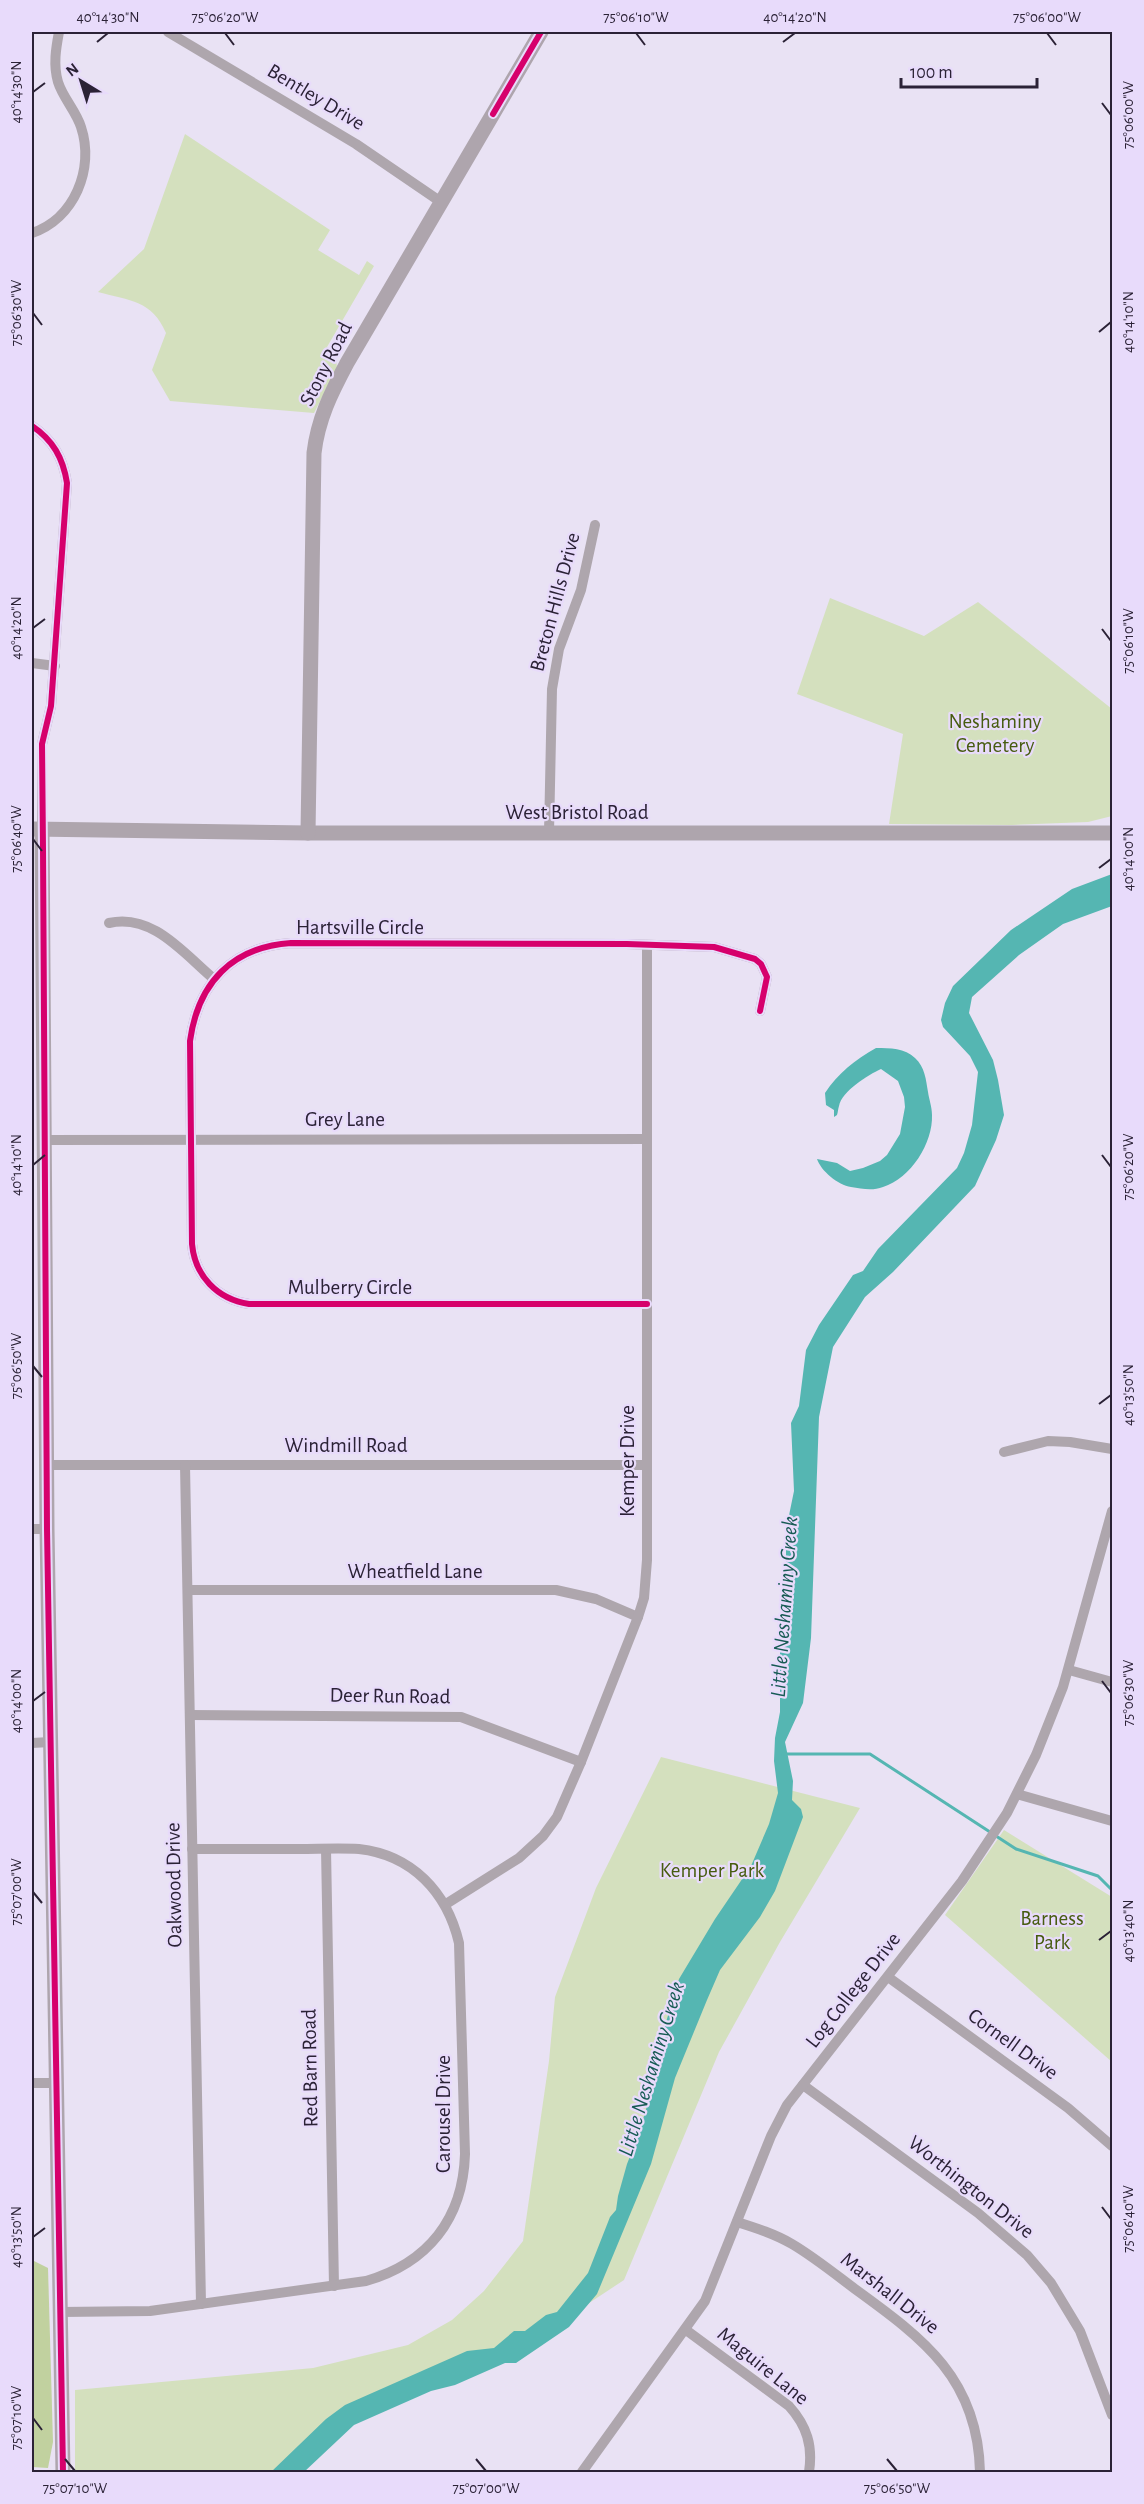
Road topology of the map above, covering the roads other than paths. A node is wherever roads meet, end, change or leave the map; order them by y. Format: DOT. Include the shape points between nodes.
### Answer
graph roads {
  1 [pos="59,32"];
  2 [pos="168,32"];
  3 [pos="541,32"];
  4 [pos="441,202"];
  5 [pos="32,233"];
  6 [pos="32,426"];
  7 [pos="596,525"];
  8 [pos="32,663"];
  9 [pos="55,666"];
  10 [pos="37,829"];
  11 [pos="308,833"];
  12 [pos="549,833"];
  13 [pos="1113,833"];
  14 [pos="109,923"];
  15 [pos="647,945"];
  16 [pos="214,979"];
  17 [pos="760,1011"];
  18 [pos="191,1139"];
  19 [pos="647,1139"];
  20 [pos="43,1140"];
  21 [pos="647,1304"];
  22 [pos="1113,1449"];
  23 [pos="1004,1452"];
  24 [pos="46,1465"];
  25 [pos="185,1465"];
  26 [pos="646,1465"];
  27 [pos="1113,1511"];
  28 [pos="39,1529"];
  29 [pos="1110,1533"];
  30 [pos="188,1590"];
  31 [pos="638,1617"];
  32 [pos="1069,1670"];
  33 [pos="1113,1682"];
  34 [pos="190,1715"];
  35 [pos="50,1742"];
  36 [pos="32,1743"];
  37 [pos="581,1762"];
  38 [pos="1017,1794"];
  39 [pos="1113,1821"];
  40 [pos="192,1849"];
  41 [pos="326,1849"];
  42 [pos="446,1904"];
  43 [pos="888,1977"];
  44 [pos="32,2083"];
  45 [pos="57,2083"];
  46 [pos="803,2085"];
  47 [pos="1113,2146"];
  48 [pos="737,2222"];
  49 [pos="334,2286"];
  50 [pos="201,2304"];
  51 [pos="61,2312"];
  52 [pos="686,2330"];
  53 [pos="1113,2415"];
  54 [pos="63,2472"];
  55 [pos="582,2472"];
  56 [pos="809,2472"];
  57 [pos="980,2472"];
  1 -- 5 [label="street" via="55,69 81,128 85,164 71,203 56,220"];
  2 -- 4 [label="street, Bentley Drive" via="356,144"];
  3 -- 4 [label="street, Stony Road"];
  4 -- 11 [label="street, Stony Road" via="328,399 317,428"];
  6 -- 9 [label="street" via="57,450 67,483"];
  7 -- 12 [label="street, Breton Hills Drive" via="581,590 554,669"];
  8 -- 9 [label="street"];
  9 -- 10 [label="street" via="42,744"];
  10 -- 11 [label="street, West Bristol Road"];
  10 -- 20 [label="street"];
  11 -- 12 [label="street, West Bristol Road"];
  12 -- 13 [label="street, West Bristol Road"];
  14 -- 16 [label="street" via="148,925"];
  15 -- 16 [label="street, Hartsville Circle" via="278,944 242,956"];
  15 -- 17 [label="street, Hartsville Circle" via="714,947 755,959 767,977"];
  15 -- 19 [label="street, Kemper Drive"];
  16 -- 18 [label="street, Hartsville Circle" via="203,994 192,1026"];
  18 -- 19 [label="street, Grey Lane"];
  18 -- 20 [label="street, Grey Lane"];
  18 -- 21 [label="street, Mulberry Circle" via="194,1260 210,1286 228,1298 249,1304"];
  19 -- 21 [label="street, Kemper Drive"];
  20 -- 24 [label="street"];
  21 -- 26 [label="street, Kemper Drive"];
  22 -- 23 [label="street" via="1048,1441"];
  24 -- 25 [label="street, Windmill Road"];
  24 -- 28 [label="street"];
  25 -- 26 [label="street, Windmill Road"];
  25 -- 30 [label="street, Oakwood Drive"];
  26 -- 31 [label="street, Kemper Drive" via="646,1579"];
  27 -- 29 [label="street, Log College Drive"];
  28 -- 35 [label="street"];
  29 -- 32 [label="street, Log College Drive"];
  30 -- 31 [label="street, Wheatfield Lane" via="556,1590 596,1599"];
  30 -- 34 [label="street, Oakwood Drive"];
  31 -- 37 [label="street, Kemper Drive"];
  32 -- 33 [label="street"];
  32 -- 38 [label="street, Log College Drive"];
  34 -- 37 [label="street, Deer Run Road" via="461,1717"];
  34 -- 40 [label="street, Oakwood Drive"];
  35 -- 36 [label="street"];
  35 -- 45 [label="street"];
  37 -- 42 [label="street, Kemper Drive" via="563,1806 534,1846"];
  38 -- 39 [label="street"];
  38 -- 43 [label="street, Log College Drive" via="963,1881"];
  40 -- 41 [label="street, Carousel Drive"];
  40 -- 50 [label="street, Oakwood Drive"];
  41 -- 42 [label="street, Carousel Drive" via="358,1849 390,1857 423,1876"];
  41 -- 49 [label="street, Red Barn Road"];
  42 -- 49 [label="street, Carousel Drive" via="459,1943 462,1975 462,2187 442,2231 410,2263 373,2279"];
  43 -- 46 [label="street, Log College Drive"];
  43 -- 47 [label="street, Cornell Drive" via="1068,2108"];
  44 -- 45 [label="street"];
  45 -- 51 [label="street"];
  46 -- 48 [label="street, Log College Drive" via="773,2130"];
  46 -- 53 [label="street, Worthington Drive" via="978,2213 1027,2255 1051,2283 1080,2331"];
  48 -- 52 [label="street, Log College Drive" via="705,2301"];
  48 -- 57 [label="street, Marshall Drive" via="802,2250 908,2327 930,2348 951,2374 965,2402 974,2427"];
  49 -- 50 [label="street, Carousel Drive"];
  50 -- 51 [label="street, Carousel Drive" via="150,2310"];
  51 -- 54 [label="street"];
  52 -- 55 [label="street, Log College Drive"];
  52 -- 56 [label="street, Maguire Lane" via="799,2416 809,2440"];
}
